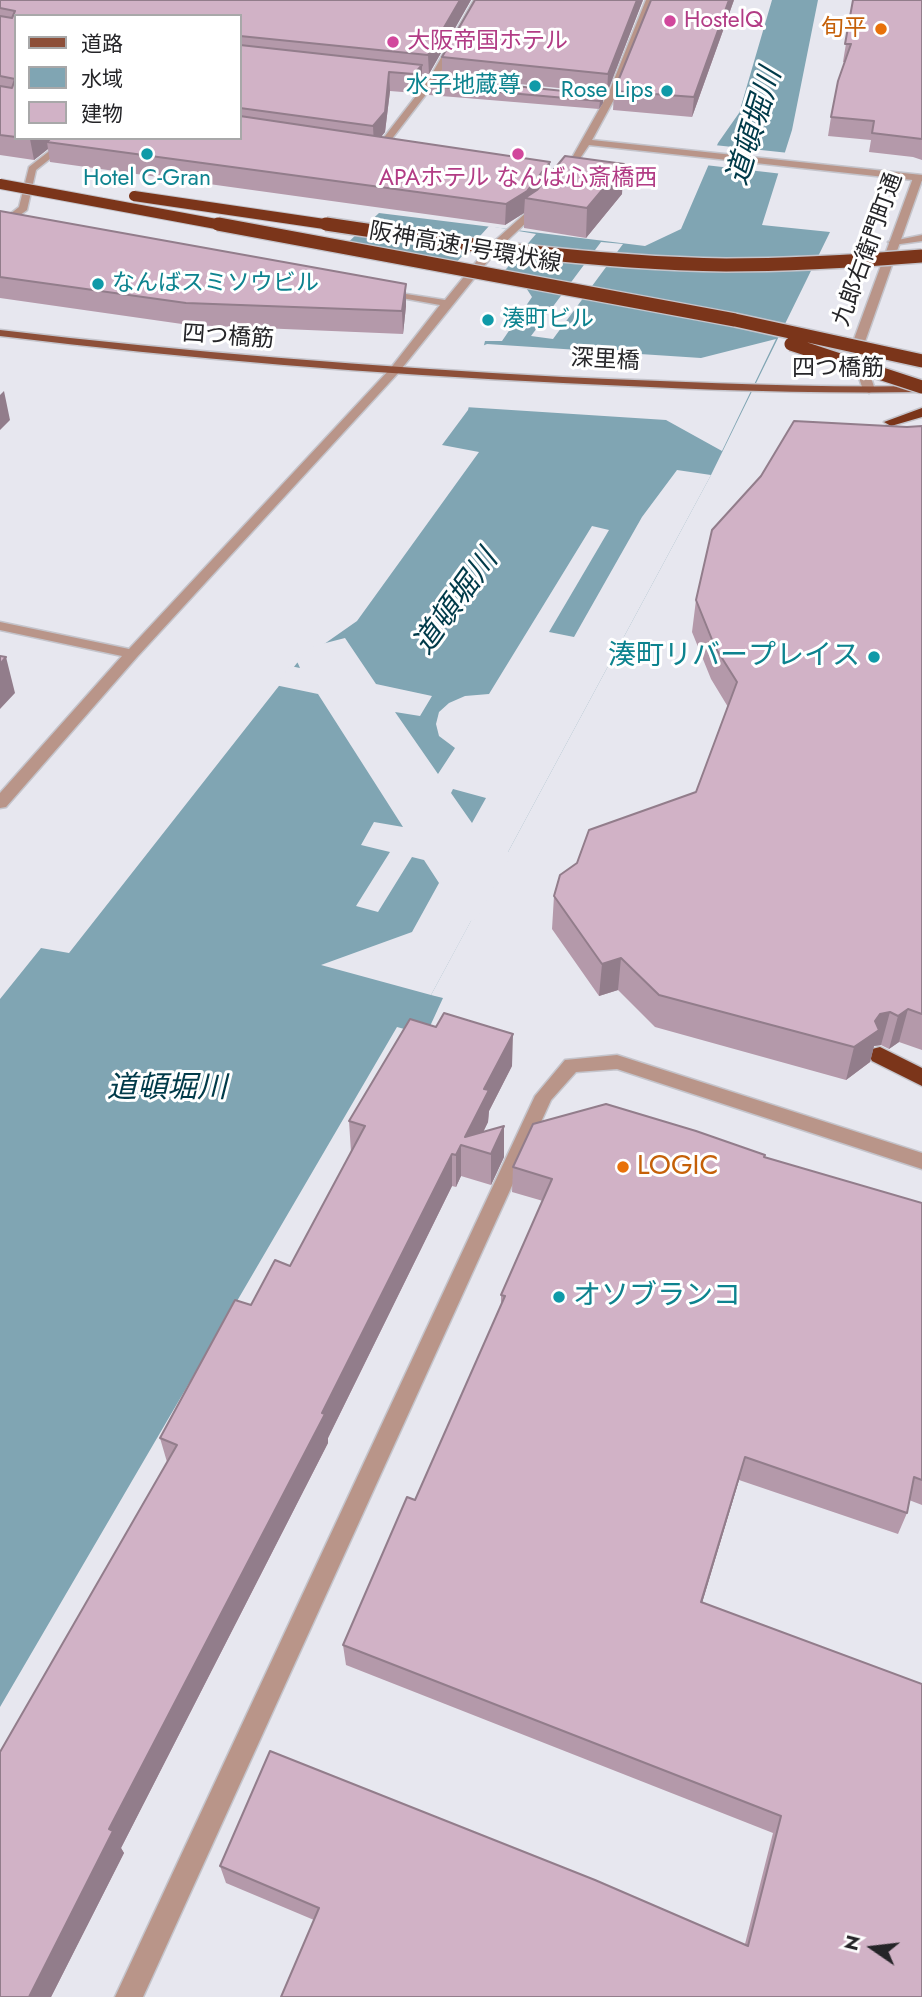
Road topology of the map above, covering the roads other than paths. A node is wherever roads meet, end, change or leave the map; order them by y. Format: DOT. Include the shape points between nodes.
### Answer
graph roads {
  1 [pos="478,0"];
  2 [pos="650,0"];
  3 [pos="391,77"];
  4 [pos="432,81"];
  5 [pos="474,86"];
  6 [pos="598,98"];
  7 [pos="612,99"];
  8 [pos="69,140"];
  9 [pos="589,142"];
  10 [pos="364,149"];
  11 [pos="378,151"];
  12 [pos="391,153"];
  13 [pos="922,164"];
  14 [pos="550,175"];
  15 [pos="0,177"];
  16 [pos="563,177"];
  17 [pos="920,178"];
  18 [pos="0,184"];
  19 [pos="555,187"];
  20 [pos="547,197"];
  21 [pos="2,223"];
  22 [pos="20,224"];
  23 [pos="922,238"];
  24 [pos="893,242"];
  25 [pos="922,256"];
  26 [pos="541,284"];
  27 [pos="369,289"];
  28 [pos="450,304"];
  29 [pos="0,333"];
  30 [pos="922,361"];
  31 [pos="394,371"];
  32 [pos="454,375"];
  33 [pos="754,388"];
  34 [pos="922,388"];
  35 [pos="869,390"];
  36 [pos="922,412"];
  37 [pos="891,422"];
  38 [pos="0,626"];
  39 [pos="132,654"];
  40 [pos="0,803"];
  41 [pos="880,1055"];
  42 [pos="922,1078"];
  43 [pos="922,1161"];
  44 [pos="129,1997"];
  1 -- 4 [label="street"];
  2 -- 7 [label="street"];
  3 -- 4 [label="street"];
  4 -- 5 [label="street"];
  4 -- 11 [label="street"];
  6 -- 7 [label="street"];
  7 -- 9 [label="street"];
  8 -- 21 [label="street" via="32,169 24,208"];
  9 -- 16 [label="street"];
  9 -- 17 [label="street"];
  10 -- 11 [label="street"];
  11 -- 12 [label="street"];
  13 -- 17 [label="street, 九郎右衛門町通"];
  14 -- 16 [label="street"];
  15 -- 25 [label="highway, 阪神高速1号環状線, bridge" via="571,254 779,264"];
  16 -- 19 [label="street"];
  17 -- 24 [label="street, 九郎右衛門町通"];
  18 -- 26 [label="highway, 阪神高速1号環状線, bridge"];
  20 -- 28 [label="street, bridge" via="531,216 510,230 460,286"];
  21 -- 22 [label="street"];
  23 -- 24 [label="street"];
  24 -- 35 [label="street, 九郎右衛門町通" via="856,350"];
  26 -- 30 [label="highway, 阪神高速1号環状線, bridge"];
  26 -- 34 [label="highway, bridge" via="641,312 800,347"];
  27 -- 28 [label="street"];
  28 -- 31 [label="street"];
  29 -- 31 [label="main road, 四つ橋筋" via="151,353"];
  31 -- 32 [label="main road, 四つ橋筋"];
  31 -- 39 [label="street"];
  32 -- 33 [label="main road, 深里橋"];
  33 -- 35 [label="main road, 四つ橋筋"];
  34 -- 35 [label="main road, 四つ橋筋"];
  36 -- 37 [label="highway"];
  38 -- 39 [label="street"];
  39 -- 40 [label="street"];
  41 -- 42 [label="highway"];
  43 -- 44 [label="street" via="617,1062 571,1065 544,1096"];
}
